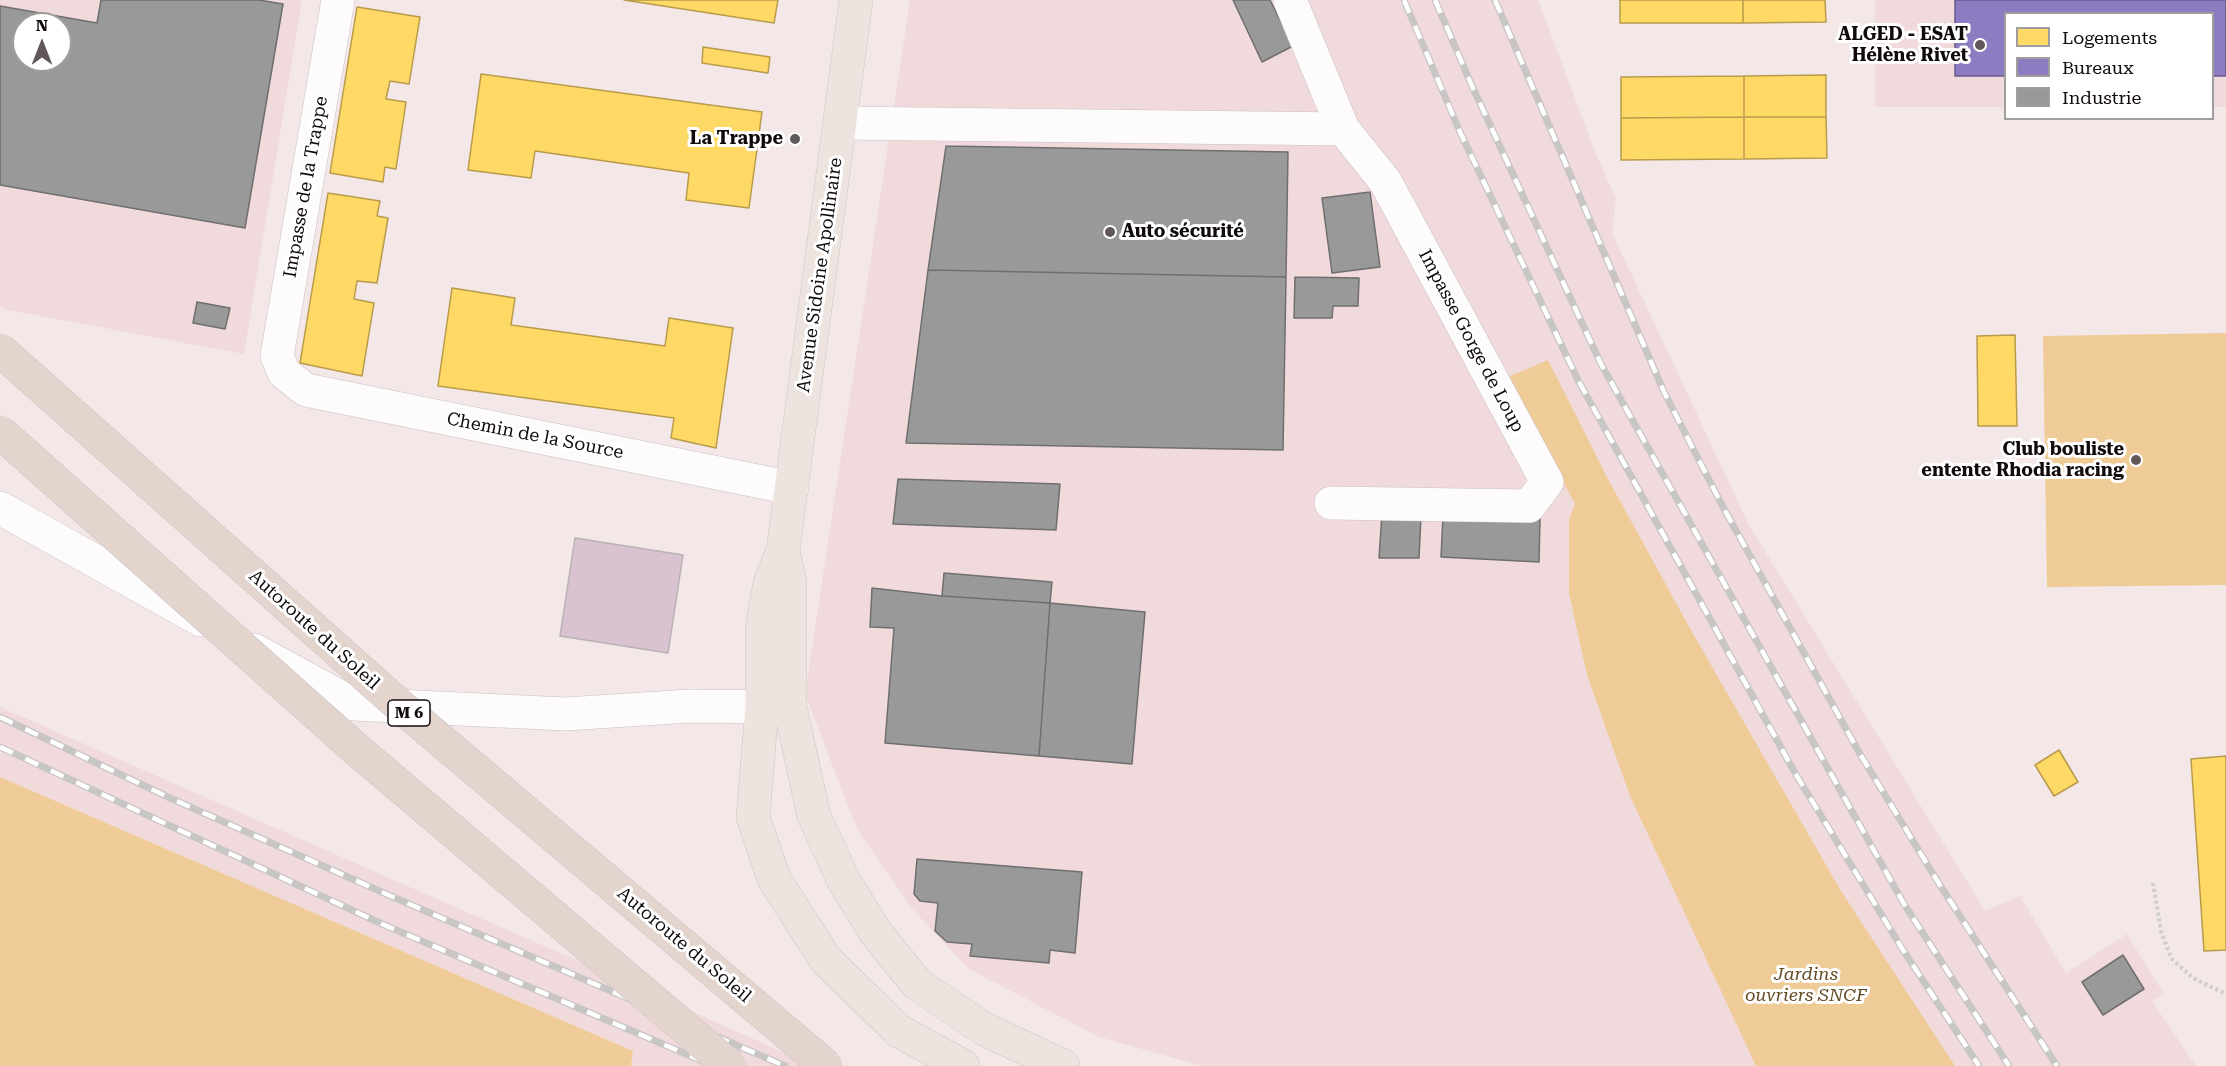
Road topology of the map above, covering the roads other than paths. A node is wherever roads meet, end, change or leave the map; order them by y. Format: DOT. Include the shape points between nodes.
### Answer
graph roads {
  1 [pos="338,0"];
  2 [pos="856,0"];
  3 [pos="1290,0"];
  4 [pos="840,123"];
  5 [pos="1343,129"];
  6 [pos="0,350"];
  7 [pos="284,373"];
  8 [pos="0,432"];
  9 [pos="792,488"];
  10 [pos="1331,503"];
  11 [pos="0,509"];
  12 [pos="776,707"];
  13 [pos="730,1066"];
  14 [pos="826,1066"];
  15 [pos="963,1066"];
  16 [pos="1063,1066"];
  1 -- 7 [label="street, Impasse de la Trappe" via="277,356"];
  2 -- 4 [label="main road, Avenue Sidoine Apollinaire"];
  3 -- 5 [label="street, Impasse Gorge de Loup"];
  4 -- 5 [label="street"];
  4 -- 9 [label="main road, Avenue Sidoine Apollinaire"];
  5 -- 10 [label="street, Impasse Gorge de Loup" via="1385,181 1547,482 1529,506"];
  6 -- 14 [label="highway, Autoroute du Soleil / M 6, bridge" via="399,705"];
  7 -- 9 [label="street, Chemin de la Source" via="306,390"];
  8 -- 13 [label="highway, bridge" via="356,748"];
  9 -- 12 [label="main road, Avenue Sidoine Apollinaire" via="783,550 770,583 762,629"];
  11 -- 12 [label="street" via="353,704 566,714 690,706"];
  12 -- 15 [label="main road, Avenue Sidoine Apollinaire" via="753,817 774,879 826,960 899,1031"];
  12 -- 16 [label="main road, Avenue Sidoine Apollinaire" via="814,816 844,881 876,933 917,984 984,1029"];
}
